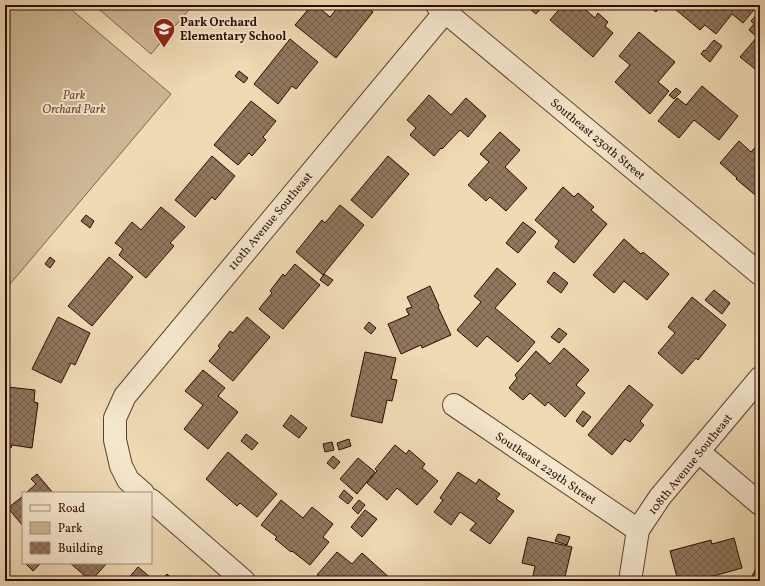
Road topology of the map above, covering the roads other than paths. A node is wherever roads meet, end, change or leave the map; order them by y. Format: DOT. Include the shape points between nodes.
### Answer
graph roads {
  1 [pos="441,8"];
  2 [pos="760,274"];
  3 [pos="760,378"];
  4 [pos="454,405"];
  5 [pos="699,452"];
  6 [pos="142,492"];
  7 [pos="152,501"];
  8 [pos="760,504"];
  9 [pos="638,530"];
  10 [pos="244,581"];
  11 [pos="630,581"];
  1 -- 2 [label="street, Southeast 230th Street"];
  1 -- 6 [label="street, 110th Avenue Southeast" via="125,396 116,418 115,440 121,466 128,480"];
  3 -- 5 [label="street, 108th Avenue Southeast"];
  4 -- 9 [label="street, Southeast 229th Street"];
  5 -- 8 [label="street"];
  5 -- 9 [label="street, 108th Avenue Southeast" via="660,497"];
  7 -- 10 [label="street"];
  9 -- 11 [label="street, 108th Avenue Southeast"];
}
